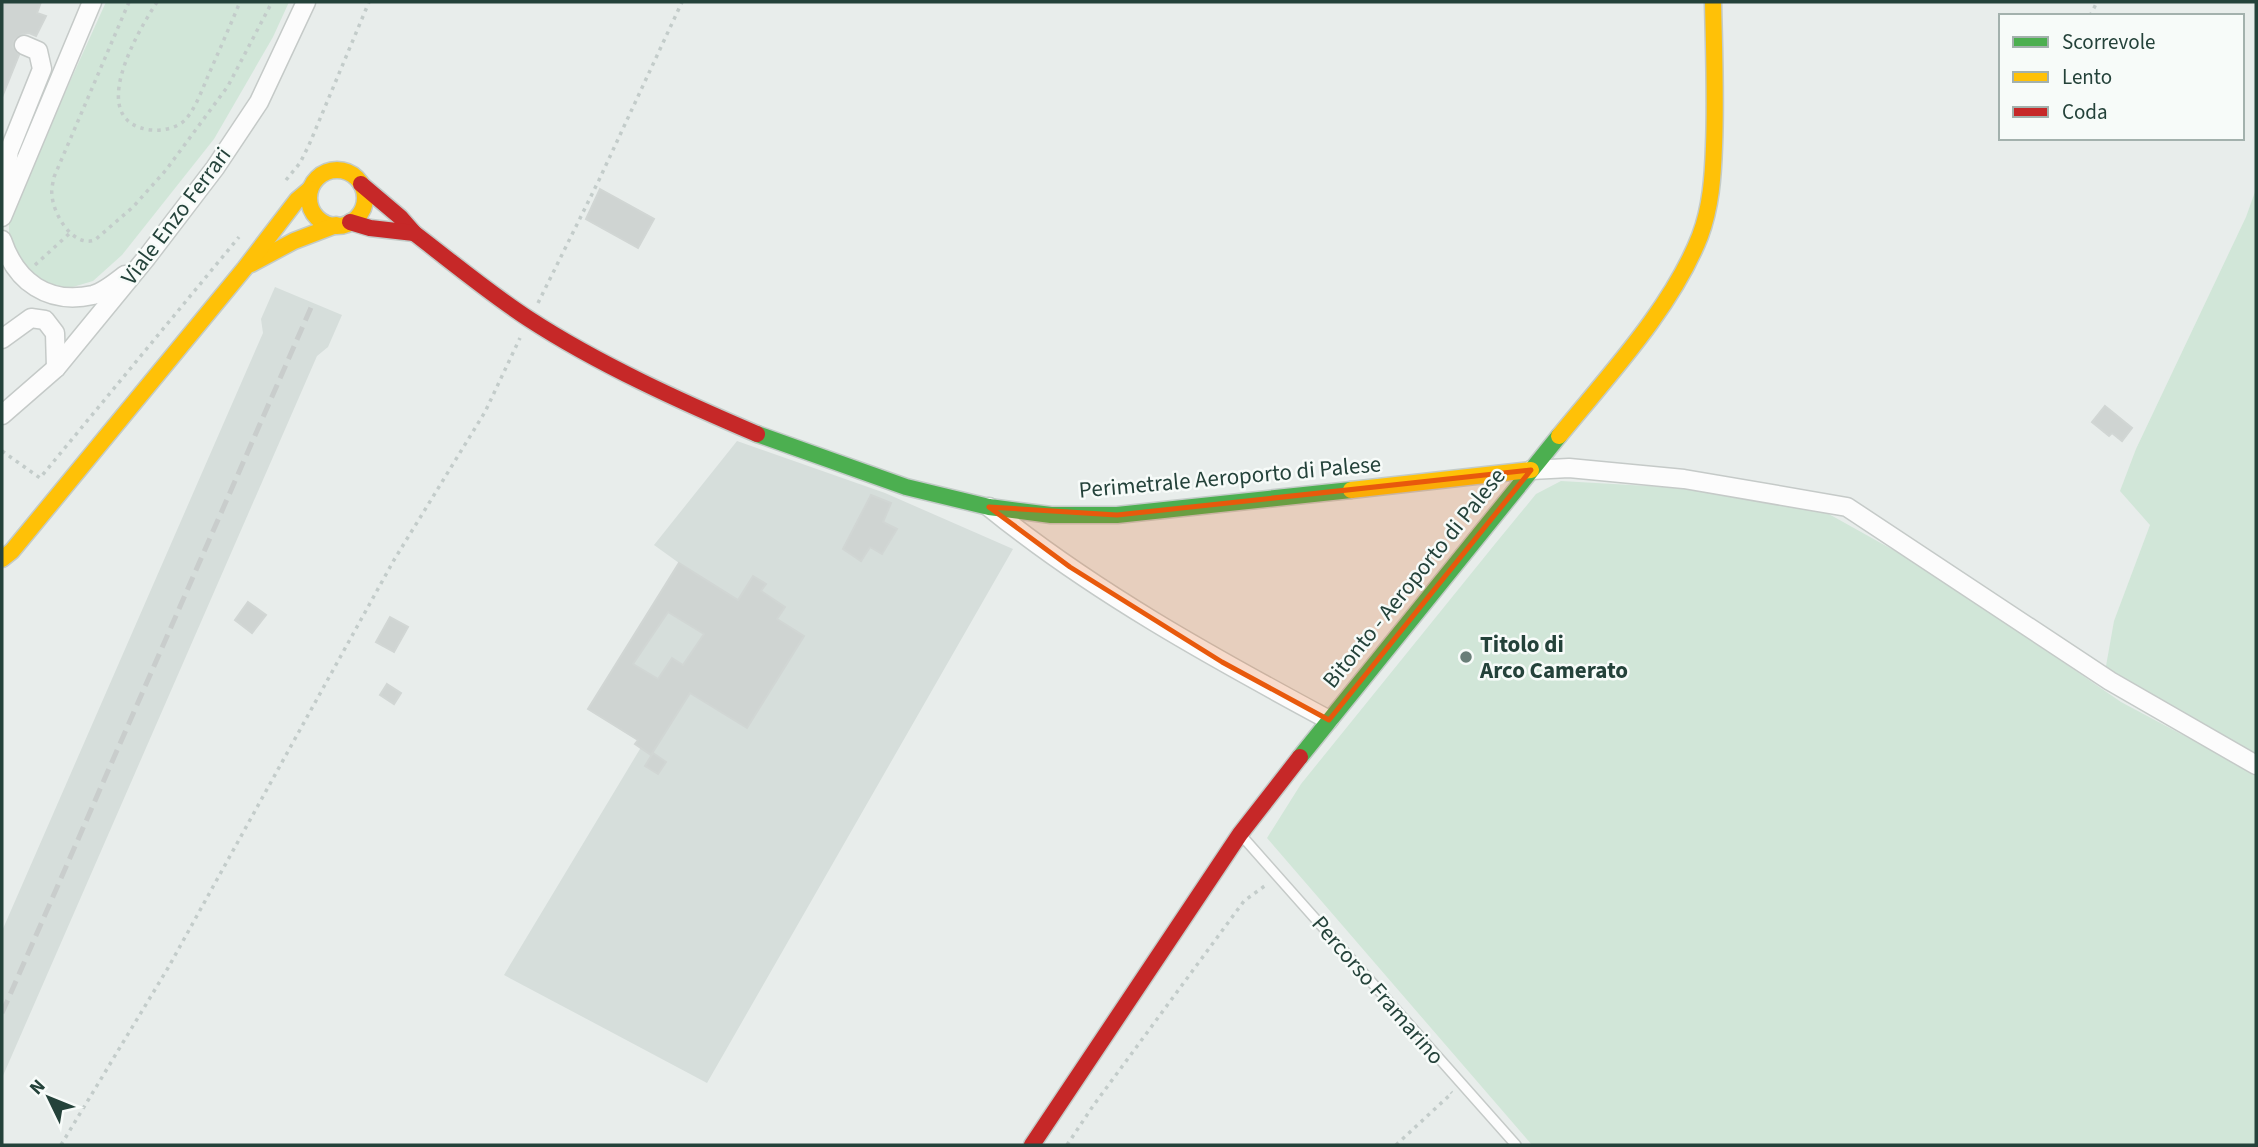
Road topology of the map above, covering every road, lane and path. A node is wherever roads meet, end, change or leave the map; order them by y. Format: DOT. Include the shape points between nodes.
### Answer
graph roads {
  1 [pos="92,2"];
  2 [pos="130,2"];
  3 [pos="157,2"];
  4 [pos="240,2"];
  5 [pos="272,2"];
  6 [pos="306,2"];
  7 [pos="369,2"];
  8 [pos="682,2"];
  9 [pos="1713,2"];
  10 [pos="24,45"];
  11 [pos="285,182"];
  12 [pos="361,184"];
  13 [pos="310,189"];
  14 [pos="2,197"];
  15 [pos="2,217"];
  16 [pos="343,224"];
  17 [pos="244,231"];
  18 [pos="69,233"];
  19 [pos="414,233"];
  20 [pos="2,240"];
  21 [pos="147,257"];
  22 [pos="245,268"];
  23 [pos="31,269"];
  24 [pos="529,319"];
  25 [pos="2,339"];
  26 [pos="56,368"];
  27 [pos="5,412"];
  28 [pos="2,451"];
  29 [pos="1531,470"];
  30 [pos="989,507"];
  31 [pos="2,559"];
  32 [pos="1329,720"];
  33 [pos="2256,765"];
  34 [pos="1240,834"];
  35 [pos="1274,894"];
  36 [pos="1443,1083"];
  37 [pos="61,1145"];
  38 [pos="1032,1145"];
  39 [pos="1067,1145"];
  40 [pos="1396,1145"];
  41 [pos="1516,1145"];
  1 -- 15 [label="street"];
  2 -- 18 [label="path" via="54,177 51,196"];
  3 -- 4 [label="path" via="134,41 121,75 117,104 122,114 148,130 164,130 184,121"];
  5 -- 18 [label="path" via="230,83 133,208 95,240 82,241"];
  6 -- 21 [label="street, Viale Enzo Ferrari" via="259,103"];
  7 -- 11 [label="path" via="309,145"];
  8 -- 24 [label="path"];
  9 -- 29 [label="street, Bitonto - Aeroporto di Palese" via="1715,149 1701,234 1677,284"];
  10 -- 14 [label="street" via="38,51 42,69 9,151"];
  12 -- 13 [label="street" via="349,173 334,170 320,176"];
  12 -- 16 [label="street" via="362,209"];
  12 -- 19 [label="street, Perimetrale Aeroporto di Palese"];
  13 -- 16 [label="street" via="314,214"];
  13 -- 22 [label="street"];
  16 -- 19 [label="street"];
  16 -- 22 [label="street" via="271,252"];
  17 -- 28 [label="path" via="40,478"];
  18 -- 23 [label="path"];
  19 -- 24 [label="street, Perimetrale Aeroporto di Palese"];
  20 -- 21 [label="street" via="6,253 29,282 60,297 95,295"];
  21 -- 26 [label="street, Viale Enzo Ferrari"];
  22 -- 31 [label="street"];
  24 -- 30 [label="street, Perimetrale Aeroporto di Palese" via="694,407 768,439 906,487"];
  24 -- 37 [label="path" via="485,412 394,560 168,968"];
  25 -- 26 [label="street" via="31,318 45,320 55,333"];
  26 -- 27 [label="street, Viale Enzo Ferrari"];
  29 -- 30 [label="street, Perimetrale Aeroporto di Palese" via="1117,515"];
  29 -- 32 [label="street, Bitonto - Aeroporto di Palese"];
  29 -- 33 [label="street" via="1569,468 1684,479 1847,507 2110,681"];
  30 -- 32 [label="street" via="1070,567 1222,662"];
  32 -- 34 [label="street, Bitonto - Aeroporto di Palese"];
  34 -- 38 [label="street, Bitonto - Aeroporto di Palese"];
  34 -- 41 [label="lane, Percorso Framarino"];
  35 -- 39 [label="path" via="1265,884 1244,901"];
  36 -- 40 [label="path" via="1452,1093"];
}
